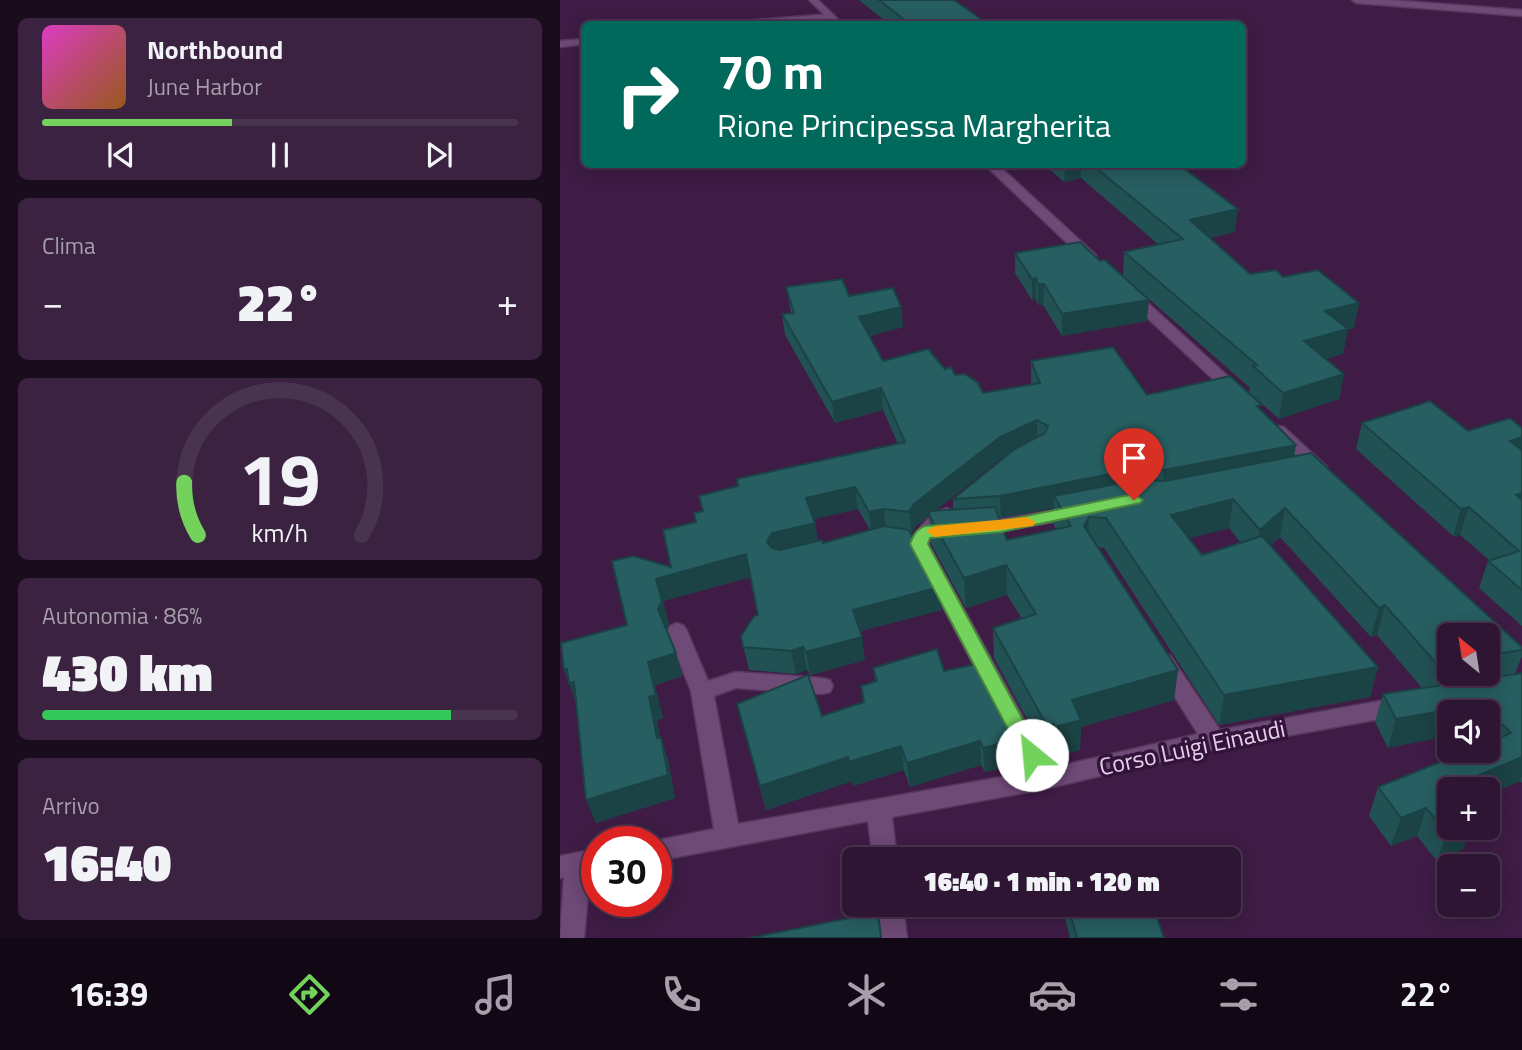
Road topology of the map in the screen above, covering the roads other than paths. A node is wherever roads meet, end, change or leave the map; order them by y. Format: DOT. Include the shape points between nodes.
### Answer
graph roads {
  1 [pos="813,0"];
  2 [pos="1356,0"];
  3 [pos="1522,13"];
  4 [pos="830,16"];
  5 [pos="776,21"];
  6 [pos="836,21"];
  7 [pos="581,41"];
  8 [pos="560,44"];
  9 [pos="994,168"];
  10 [pos="1100,266"];
  11 [pos="1120,285"];
  12 [pos="1250,405"];
  13 [pos="1270,424"];
  14 [pos="1293,475"];
  15 [pos="967,499"];
  16 [pos="1095,509"];
  17 [pos="915,539"];
  18 [pos="677,631"];
  19 [pos="1155,647"];
  20 [pos="822,686"];
  21 [pos="702,691"];
  22 [pos="1426,703"];
  23 [pos="1214,740"];
  24 [pos="1045,779"];
  25 [pos="879,810"];
  26 [pos="728,837"];
  27 [pos="672,847"];
  28 [pos="884,847"];
  29 [pos="578,864"];
  30 [pos="891,917"];
  31 [pos="571,938"];
  32 [pos="894,938"];
  1 -- 4 [label="street"];
  2 -- 3 [label="street"];
  4 -- 5 [label="lane"];
  4 -- 6 [label="street"];
  7 -- 8 [label="lane"];
  9 -- 10 [label="street"];
  11 -- 12 [label="street"];
  13 -- 14 [label="street" via="1325,474"];
  15 -- 17 [label="street"];
  16 -- 17 [label="street"];
  17 -- 24 [label="street"];
  18 -- 21 [label="street"];
  19 -- 23 [label="street"];
  20 -- 21 [label="street" via="736,680"];
  21 -- 26 [label="street"];
  22 -- 23 [label="street, Corso Luigi Einaudi"];
  23 -- 24 [label="street, Corso Luigi Einaudi"];
  24 -- 25 [label="street, Corso Luigi Einaudi"];
  25 -- 26 [label="street, Corso Luigi Einaudi"];
  25 -- 28 [label="street"];
  26 -- 27 [label="street, Corso Luigi Einaudi"];
  29 -- 31 [label="street"];
  30 -- 32 [label="street"];
}
